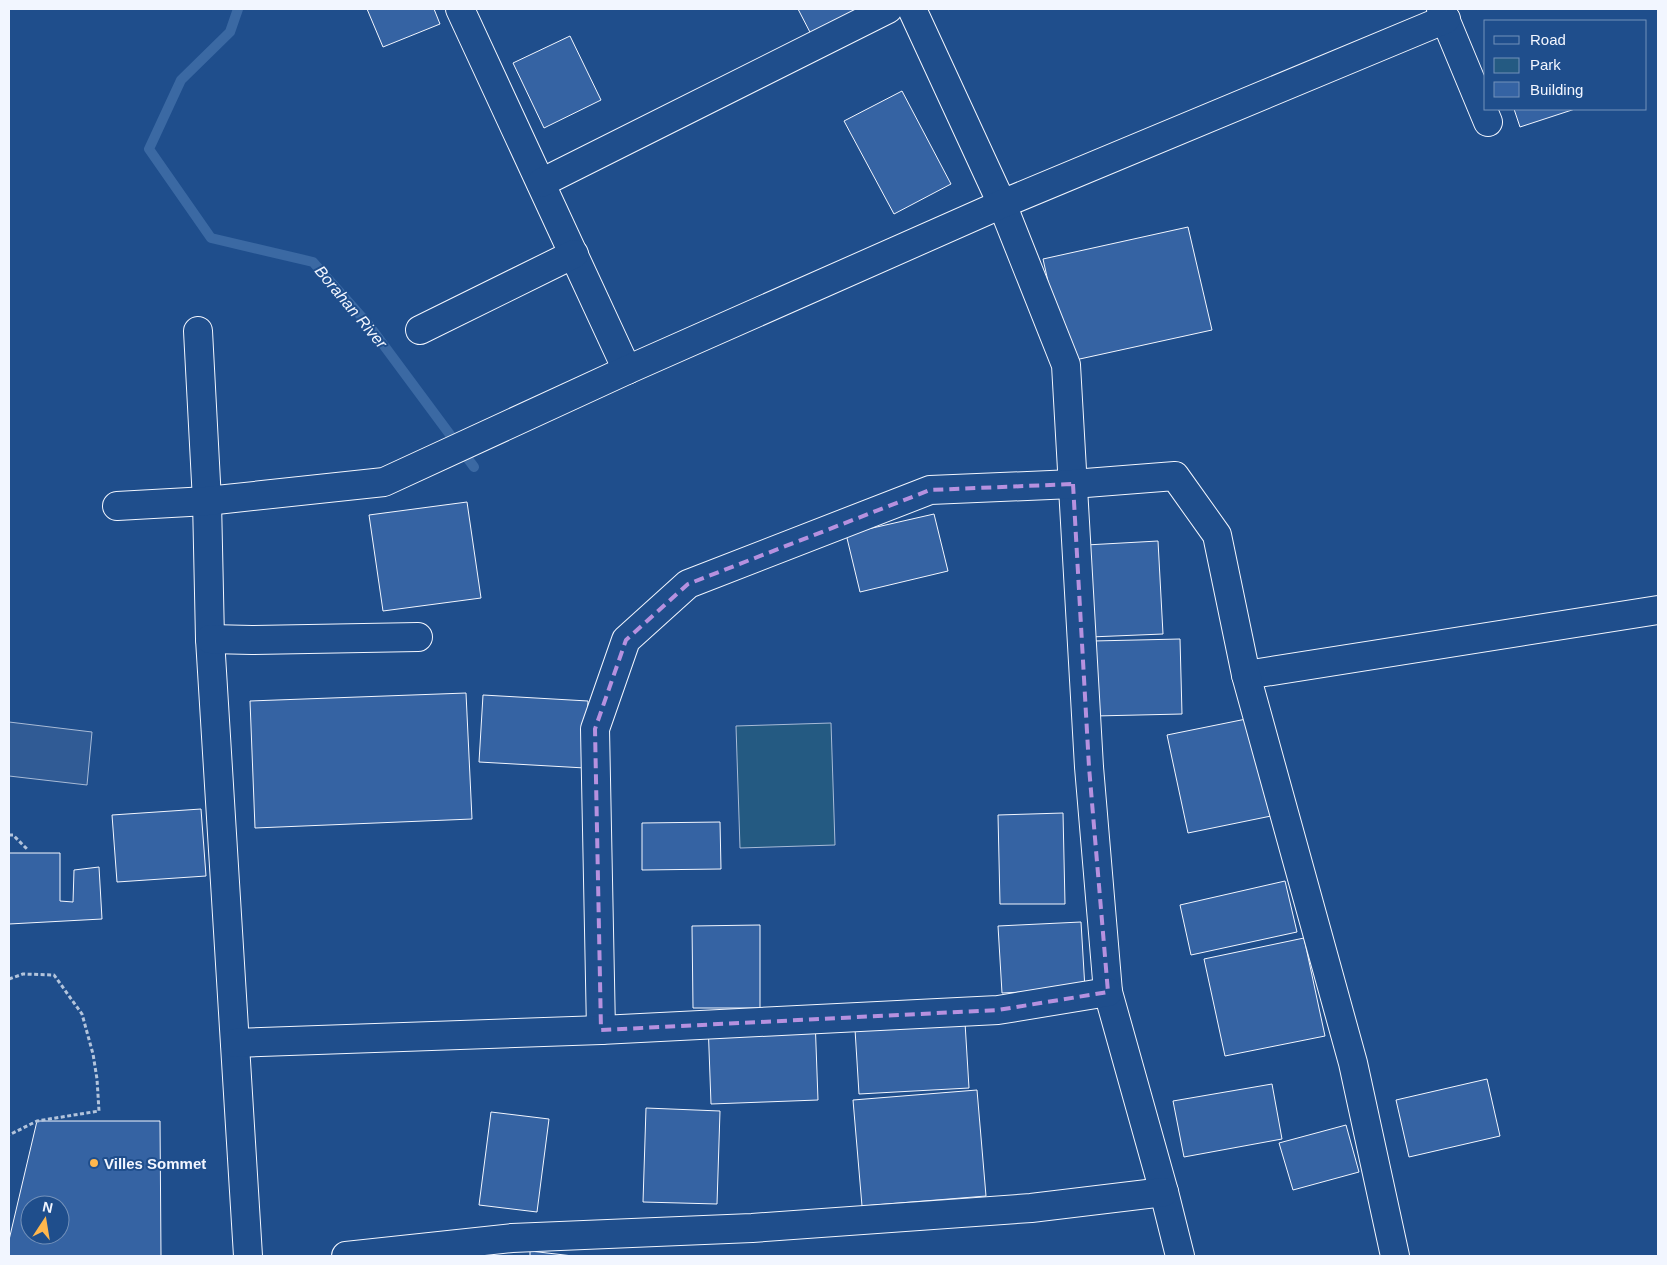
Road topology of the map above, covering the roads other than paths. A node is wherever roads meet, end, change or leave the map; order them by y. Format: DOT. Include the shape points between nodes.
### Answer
graph roads {
  1 [pos="460,9"];
  2 [pos="888,9"];
  3 [pos="912,9"];
  4 [pos="1444,14"];
  5 [pos="1488,122"];
  6 [pos="541,184"];
  7 [pos="1002,204"];
  8 [pos="574,254"];
  9 [pos="198,330"];
  10 [pos="420,330"];
  11 [pos="627,370"];
  12 [pos="1073,484"];
  13 [pos="207,501"];
  14 [pos="117,506"];
  15 [pos="1658,610"];
  16 [pos="418,637"];
  17 [pos="210,639"];
  18 [pos="1246,675"];
  19 [pos="1108,992"];
  20 [pos="600,1030"];
  21 [pos="235,1043"];
  22 [pos="1164,1192"];
  23 [pos="512,1247"];
  24 [pos="248,1256"];
  25 [pos="346,1256"];
  26 [pos="1180,1256"];
  27 [pos="1396,1256"];
  1 -- 6 [label="street"];
  2 -- 6 [label="street"];
  3 -- 7 [label="street"];
  4 -- 5 [label="street"];
  4 -- 7 [label="street"];
  6 -- 8 [label="street"];
  7 -- 11 [label="street"];
  7 -- 12 [label="street" via="1066,365"];
  8 -- 10 [label="street"];
  8 -- 11 [label="street"];
  9 -- 13 [label="street"];
  11 -- 13 [label="street" via="384,482"];
  12 -- 18 [label="street" via="1175,476 1217,535"];
  12 -- 19 [label="street" via="1089,767"];
  12 -- 20 [label="street" via="930,490 688,584 626,640 595,729"];
  13 -- 14 [label="street"];
  13 -- 17 [label="street"];
  15 -- 18 [label="street"];
  16 -- 17 [label="street"];
  17 -- 21 [label="street"];
  18 -- 27 [label="street" via="1353,1062"];
  19 -- 20 [label="street" via="998,1010"];
  19 -- 22 [label="street"];
  20 -- 21 [label="street"];
  21 -- 24 [label="street"];
  22 -- 23 [label="street" via="1030,1208"];
  22 -- 26 [label="street"];
  23 -- 25 [label="street"];
}
